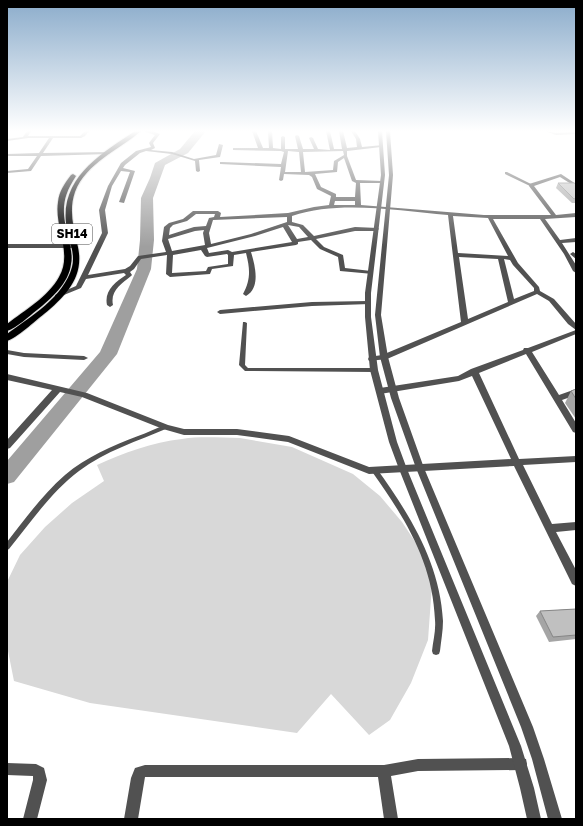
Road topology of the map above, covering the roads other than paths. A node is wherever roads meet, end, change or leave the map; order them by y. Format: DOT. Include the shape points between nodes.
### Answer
graph roads {
  1 [pos="119,169"];
  2 [pos="29,170"];
  3 [pos="80,170"];
  4 [pos="87,170"];
  5 [pos="123,170"];
  6 [pos="283,170"];
  7 [pos="303,170"];
  8 [pos="336,170"];
  9 [pos="350,170"];
  10 [pos="387,170"];
  11 [pos="7,172"];
  12 [pos="283,173"];
  13 [pos="303,173"];
  14 [pos="506,173"];
  15 [pos="312,174"];
  16 [pos="281,180"];
  17 [pos="358,182"];
  18 [pos="382,182"];
  19 [pos="531,185"];
  20 [pos="576,186"];
  21 [pos="333,199"];
  22 [pos="357,200"];
  23 [pos="122,202"];
  24 [pos="331,206"];
  25 [pos="358,206"];
  26 [pos="379,208"];
  27 [pos="389,209"];
  28 [pos="450,213"];
  29 [pos="289,215"];
  30 [pos="576,215"];
  31 [pos="489,216"];
  32 [pos="555,217"];
  33 [pos="217,218"];
  34 [pos="542,218"];
  35 [pos="185,220"];
  36 [pos="287,224"];
  37 [pos="207,228"];
  38 [pos="194,229"];
  39 [pos="376,229"];
  40 [pos="166,238"];
  41 [pos="315,238"];
  42 [pos="576,240"];
  43 [pos="297,241"];
  44 [pos="559,242"];
  45 [pos="10,246"];
  46 [pos="76,246"];
  47 [pos="67,247"];
  48 [pos="205,247"];
  49 [pos="248,252"];
  50 [pos="7,254"];
  51 [pos="170,254"];
  52 [pos="231,254"];
  53 [pos="456,255"];
  54 [pos="573,255"];
  55 [pos="500,258"];
  56 [pos="511,258"];
  57 [pos="126,271"];
  58 [pos="576,271"];
  59 [pos="371,273"];
  60 [pos="83,277"];
  61 [pos="537,292"];
  62 [pos="246,294"];
  63 [pos="57,296"];
  64 [pos="368,303"];
  65 [pos="512,303"];
  66 [pos="110,306"];
  67 [pos="220,312"];
  68 [pos="246,323"];
  69 [pos="465,323"];
  70 [pos="7,328"];
  71 [pos="576,328"];
  72 [pos="576,332"];
  73 [pos="7,338"];
  74 [pos="527,350"];
  75 [pos="7,352"];
  76 [pos="384,357"];
  77 [pos="84,358"];
  78 [pos="372,360"];
  79 [pos="374,370"];
  80 [pos="474,372"];
  81 [pos="7,377"];
  82 [pos="58,389"];
  83 [pos="393,390"];
  84 [pos="380,391"];
  85 [pos="576,392"];
  86 [pos="557,399"];
  87 [pos="166,428"];
  88 [pos="576,430"];
  89 [pos="7,446"];
  90 [pos="576,459"];
  91 [pos="517,463"];
  92 [pos="420,468"];
  93 [pos="403,469"];
  94 [pos="374,471"];
  95 [pos="576,526"];
  96 [pos="549,528"];
  97 [pos="7,547"];
  98 [pos="576,581"];
  99 [pos="436,651"];
  100 [pos="520,764"];
  101 [pos="7,769"];
  102 [pos="384,771"];
  103 [pos="30,819"];
  104 [pos="131,819"];
  105 [pos="391,819"];
  106 [pos="534,819"];
  107 [pos="555,819"];
  1 -- 60 [label="street" via="102,209 105,233"];
  2 -- 11 [label="street"];
  3 -- 47 [label="main road, SH14" via="65,190 61,205 60,221"];
  4 -- 46 [label="main road, SH14" via="72,190 69,220"];
  5 -- 23 [label="street" via="133,171"];
  6 -- 12 [label="street"];
  7 -- 13 [label="street"];
  8 -- 15 [label="street"];
  9 -- 17 [label="street" via="354,181"];
  10 -- 18 [label="street"];
  10 -- 27 [label="street"];
  12 -- 13 [label="street"];
  12 -- 16 [label="street"];
  13 -- 15 [label="street"];
  14 -- 19 [label="lane"];
  15 -- 21 [label="street" via="317,187 331,193"];
  17 -- 18 [label="street"];
  17 -- 22 [label="street"];
  18 -- 26 [label="street"];
  19 -- 20 [label="street" via="562,175"];
  19 -- 32 [label="street"];
  21 -- 22 [label="street"];
  21 -- 24 [label="street"];
  22 -- 25 [label="street"];
  24 -- 25 [label="street"];
  24 -- 29 [label="street"];
  25 -- 26 [label="street"];
  26 -- 27 [label="street"];
  26 -- 39 [label="street"];
  27 -- 28 [label="street"];
  27 -- 76 [label="street" via="378,315"];
  28 -- 31 [label="street"];
  28 -- 53 [label="street"];
  29 -- 33 [label="street"];
  29 -- 36 [label="street" via="290,221"];
  30 -- 32 [label="street"];
  31 -- 34 [label="street"];
  31 -- 56 [label="street"];
  32 -- 34 [label="street"];
  33 -- 35 [label="street" via="218,212 193,212"];
  33 -- 37 [label="street" via="211,218"];
  34 -- 44 [label="street"];
  35 -- 38 [label="street" via="191,223"];
  35 -- 40 [label="street" via="169,225"];
  36 -- 41 [label="street" via="301,226"];
  36 -- 43 [label="street"];
  36 -- 48 [label="street" via="248,238"];
  37 -- 38 [label="street"];
  37 -- 48 [label="street"];
  38 -- 40 [label="street"];
  39 -- 41 [label="street" via="355,229"];
  39 -- 59 [label="street"];
  40 -- 51 [label="street"];
  41 -- 43 [label="street"];
  41 -- 59 [label="street" via="326,250 341,256 342,270"];
  42 -- 44 [label="street"];
  43 -- 49 [label="street"];
  44 -- 54 [label="street"];
  45 -- 47 [label="street"];
  45 -- 50 [label="street"];
  46 -- 47 [label="street"];
  46 -- 63 [label="main road, SH14" via="76,267 71,279"];
  47 -- 70 [label="main road, SH14" via="68,266 64,276 44,298"];
  48 -- 51 [label="street"];
  48 -- 52 [label="street" via="207,255 228,252"];
  49 -- 52 [label="street"];
  49 -- 62 [label="street" via="254,280"];
  51 -- 52 [label="street" via="169,274 172,276 208,273 210,268 230,265"];
  51 -- 57 [label="street" via="140,257"];
  53 -- 55 [label="street"];
  53 -- 69 [label="street"];
  54 -- 58 [label="street"];
  55 -- 56 [label="street"];
  55 -- 65 [label="street"];
  56 -- 61 [label="street" via="537,288"];
  57 -- 60 [label="street"];
  57 -- 66 [label="street" via="129,275 115,285 109,300"];
  59 -- 64 [label="street"];
  60 -- 63 [label="street" via="77,288"];
  61 -- 65 [label="street"];
  61 -- 71 [label="street" via="558,304 566,320"];
  63 -- 73 [label="main road, SH14" via="44,310"];
  64 -- 67 [label="street" via="312,304"];
  64 -- 78 [label="street"];
  65 -- 69 [label="street"];
  68 -- 79 [label="lane" via="242,365 248,370"];
  69 -- 76 [label="street"];
  72 -- 74 [label="street"];
  74 -- 80 [label="street"];
  74 -- 86 [label="street"];
  75 -- 77 [label="street"];
  76 -- 78 [label="street"];
  76 -- 83 [label="street"];
  78 -- 79 [label="street"];
  79 -- 84 [label="street"];
  80 -- 83 [label="street"];
  80 -- 91 [label="street"];
  81 -- 82 [label="street"];
  82 -- 87 [label="street" via="84,395"];
  82 -- 89 [label="street"];
  83 -- 84 [label="street"];
  83 -- 92 [label="street"];
  84 -- 93 [label="street"];
  85 -- 86 [label="street"];
  86 -- 88 [label="street"];
  87 -- 94 [label="street" via="184,432 237,432 289,439"];
  87 -- 97 [label="lane" via="98,456 78,469 46,499"];
  90 -- 91 [label="street"];
  91 -- 92 [label="street"];
  91 -- 96 [label="street"];
  92 -- 93 [label="street"];
  92 -- 107 [label="street" via="527,727"];
  93 -- 94 [label="street"];
  93 -- 100 [label="street"];
  94 -- 99 [label="lane" via="405,514 427,558 435,584 439,621"];
  95 -- 96 [label="street"];
  96 -- 98 [label="street"];
  100 -- 102 [label="street" via="418,765"];
  100 -- 106 [label="street"];
  101 -- 103 [label="street" via="36,770 39,773 40,780"];
  102 -- 104 [label="street" via="145,771 140,773 138,778"];
  102 -- 105 [label="street"];
}
